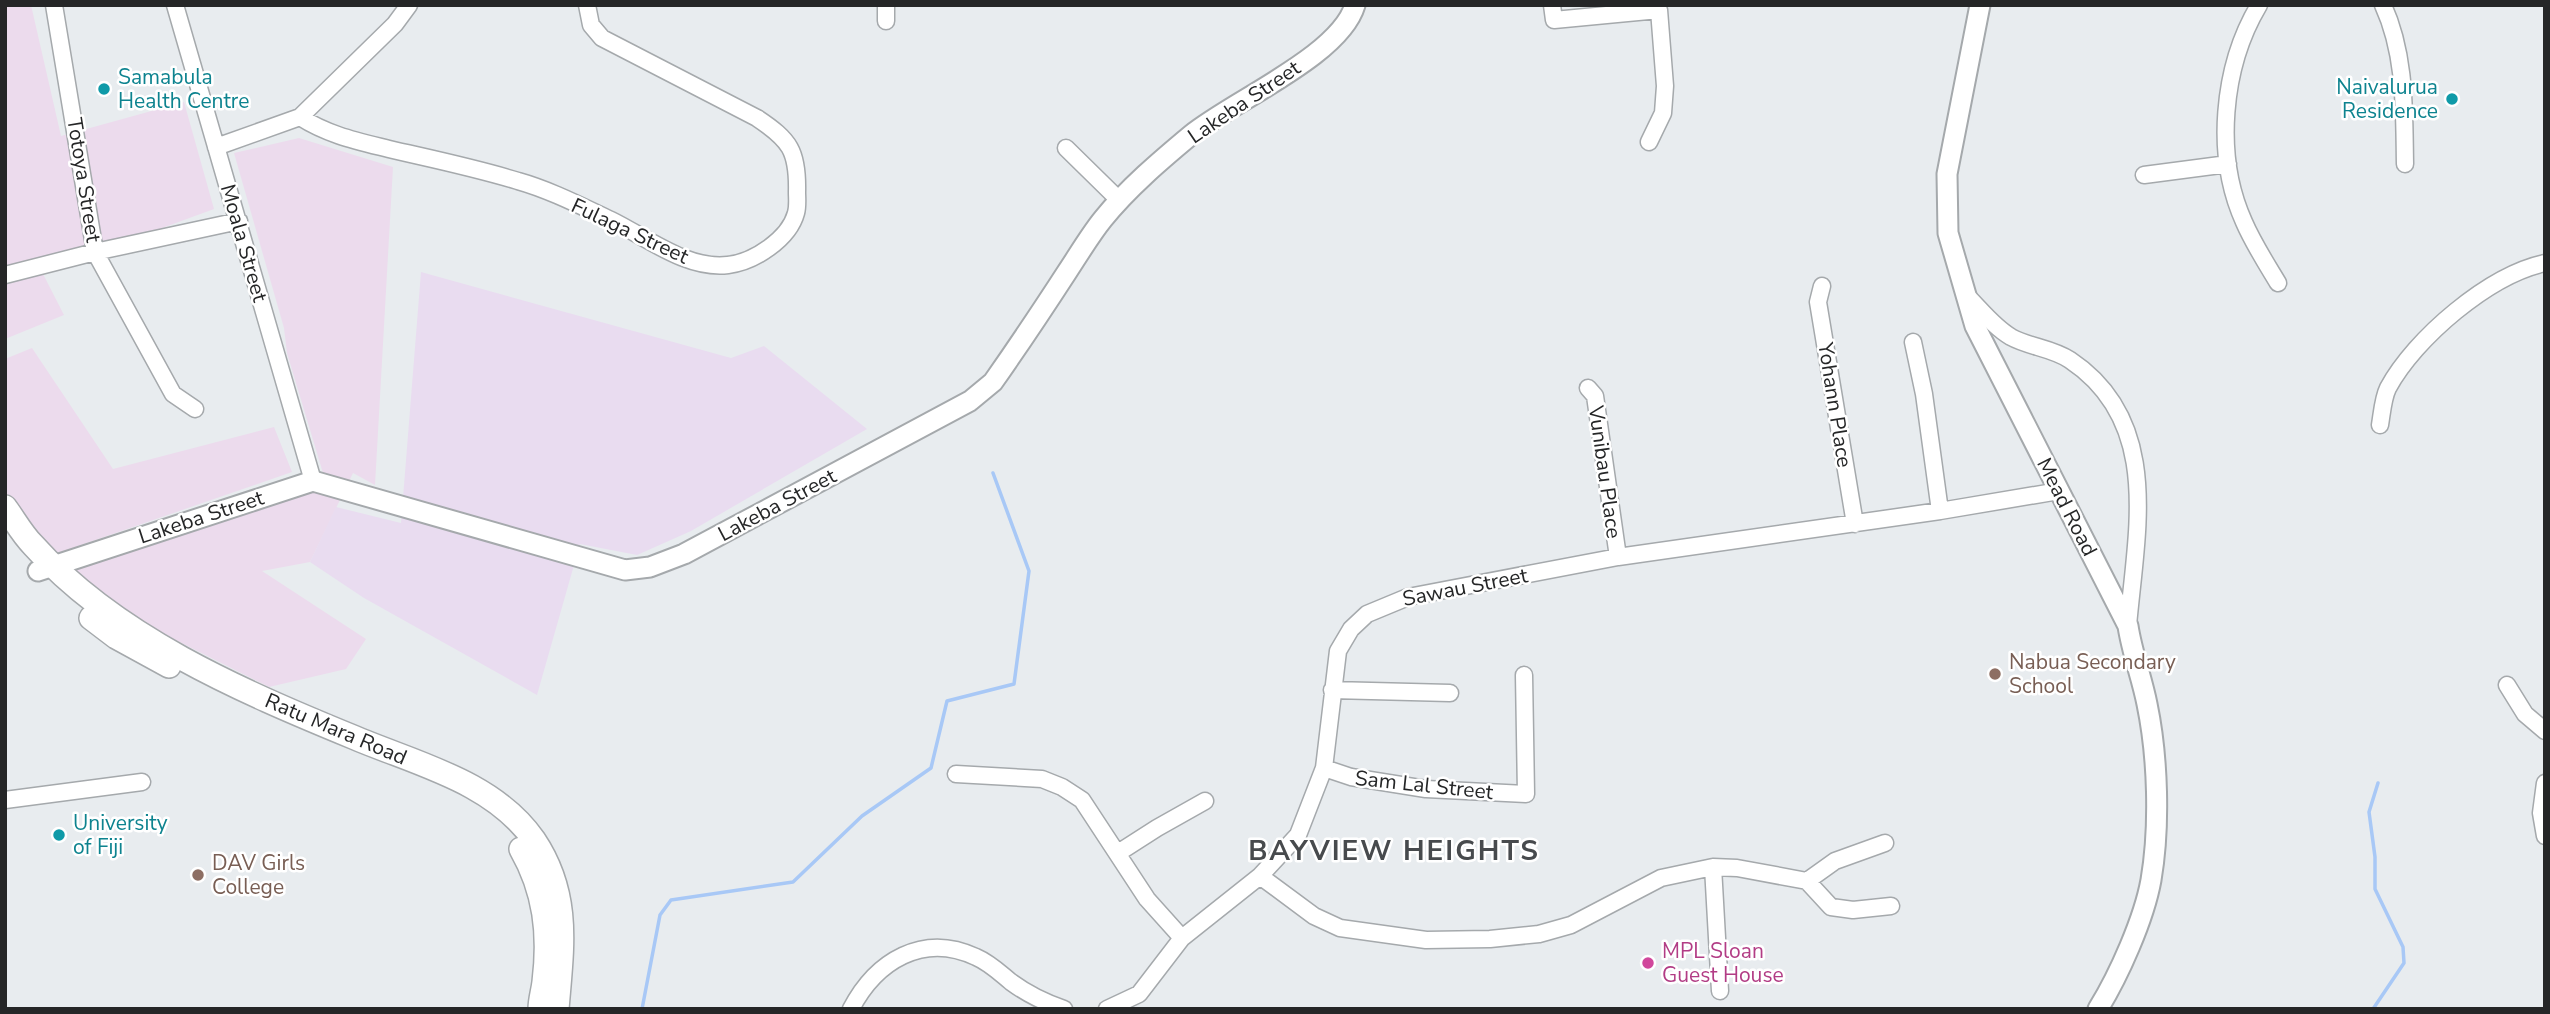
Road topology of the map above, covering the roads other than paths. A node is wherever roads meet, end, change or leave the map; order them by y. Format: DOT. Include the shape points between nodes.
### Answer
graph roads {
  1 [pos="54,5"];
  2 [pos="175,5"];
  3 [pos="410,5"];
  4 [pos="587,5"];
  5 [pos="1355,5"];
  6 [pos="1980,5"];
  7 [pos="2259,5"];
  8 [pos="2383,5"];
  9 [pos="1553,13"];
  10 [pos="300,117"];
  11 [pos="1649,142"];
  12 [pos="216,147"];
  13 [pos="1066,148"];
  14 [pos="2228,164"];
  15 [pos="2405,164"];
  16 [pos="2144,175"];
  17 [pos="1120,201"];
  18 [pos="239,221"];
  19 [pos="95,252"];
  20 [pos="2545,263"];
  21 [pos="5,275"];
  22 [pos="2278,283"];
  23 [pos="1822,286"];
  24 [pos="1966,295"];
  25 [pos="1913,342"];
  26 [pos="1588,388"];
  27 [pos="195,409"];
  28 [pos="2380,425"];
  29 [pos="313,481"];
  30 [pos="2059,491"];
  31 [pos="5,507"];
  32 [pos="1940,511"];
  33 [pos="1855,524"];
  34 [pos="5,532"];
  35 [pos="1618,557"];
  36 [pos="45,568"];
  37 [pos="2128,626"];
  38 [pos="1524,675"];
  39 [pos="2507,685"];
  40 [pos="1332,690"];
  41 [pos="1450,693"];
  42 [pos="2545,731"];
  43 [pos="1324,768"];
  44 [pos="956,774"];
  45 [pos="142,782"];
  46 [pos="2545,783"];
  47 [pos="5,800"];
  48 [pos="1205,801"];
  49 [pos="2545,836"];
  50 [pos="1885,843"];
  51 [pos="1118,853"];
  52 [pos="1713,867"];
  53 [pos="1260,876"];
  54 [pos="1807,881"];
  55 [pos="1891,906"];
  56 [pos="1182,938"];
  57 [pos="1720,991"];
  58 [pos="540,1009"];
  59 [pos="557,1009"];
  60 [pos="851,1009"];
  61 [pos="1064,1009"];
  62 [pos="1107,1009"];
  63 [pos="2098,1009"];
  1 -- 19 [label="street, Totoya Street"];
  2 -- 12 [label="street, Moala Street"];
  3 -- 10 [label="street"];
  4 -- 10 [label="street, Fulaga Street" via="592,25 602,38 781,134 793,152 797,195 790,226 776,242 755,257 729,265 703,265 518,181 336,136"];
  5 -- 17 [label="main road, Lakeba Street" via="1335,37 1313,57 1192,134"];
  6 -- 24 [label="main road, Mead Road" via="1947,174 1948,233"];
  7 -- 14 [label="street" via="2232,72"];
  8 -- 15 [label="street" via="2403,84"];
  9 -- 11 [label="street" via="1659,10 1663,113"];
  10 -- 12 [label="street"];
  12 -- 18 [label="street, Moala Street"];
  13 -- 17 [label="street"];
  14 -- 16 [label="street"];
  14 -- 22 [label="street" via="2243,220"];
  17 -- 29 [label="main road, Lakeba Street" via="1102,219 993,382 970,401 684,554 650,567 625,569"];
  18 -- 19 [label="street"];
  18 -- 29 [label="street, Moala Street"];
  19 -- 21 [label="street"];
  19 -- 27 [label="street, Totoya Street" via="173,394"];
  20 -- 28 [label="street" via="2526,267 2485,289 2453,313 2403,363 2386,391"];
  23 -- 33 [label="street, Yohann Place" via="1818,302"];
  24 -- 30 [label="main road, Mead Road" via="1975,326"];
  24 -- 37 [label="street" via="2012,338 2063,356 2085,370 2125,423 2138,477"];
  25 -- 32 [label="street"];
  26 -- 35 [label="street, Vunibau Place" via="1595,396"];
  29 -- 36 [label="main road, Lakeba Street"];
  30 -- 32 [label="street, Sawau Street"];
  30 -- 37 [label="main road, Mead Road"];
  31 -- 36 [label="highway, Ratu Mara Road"];
  32 -- 33 [label="street, Sawau Street"];
  33 -- 35 [label="street, Sawau Street"];
  34 -- 36 [label="highway, Ratu Mara Road"];
  35 -- 40 [label="street, Sawau Street" via="1384,605 1351,629 1338,651"];
  36 -- 58 [label="highway, Ratu Mara Road" via="81,610 135,648 288,725 451,790 493,816 510,832 540,889 546,945"];
  36 -- 59 [label="highway, Ratu Mara Road" via="115,617 207,671 299,715 448,775 509,811 545,859 561,907"];
  37 -- 63 [label="main road, Mead Road" via="2153,743 2156,815 2151,881 2122,961"];
  38 -- 43 [label="street, Sam Lal Street" via="1527,794 1426,789"];
  39 -- 42 [label="street" via="2525,714"];
  40 -- 41 [label="street"];
  40 -- 43 [label="street, Sawau Street"];
  43 -- 53 [label="street, Sawau Street" via="1297,835"];
  44 -- 51 [label="street" via="1042,779 1062,788 1082,800"];
  45 -- 47 [label="street"];
  46 -- 49 [label="street" via="2541,813"];
  48 -- 51 [label="street"];
  50 -- 54 [label="street" via="1835,860"];
  51 -- 56 [label="street" via="1147,899"];
  52 -- 53 [label="street" via="1661,878 1571,925 1539,934 1460,940 1340,928 1314,916"];
  52 -- 54 [label="street"];
  52 -- 57 [label="street"];
  53 -- 56 [label="street, Sawau Street"];
  54 -- 55 [label="street" via="1831,907"];
  56 -- 62 [label="street, Sawau Street" via="1139,994"];
  60 -- 61 [label="street" via="877,972 892,960 933,949 975,956 1036,997"];
}
